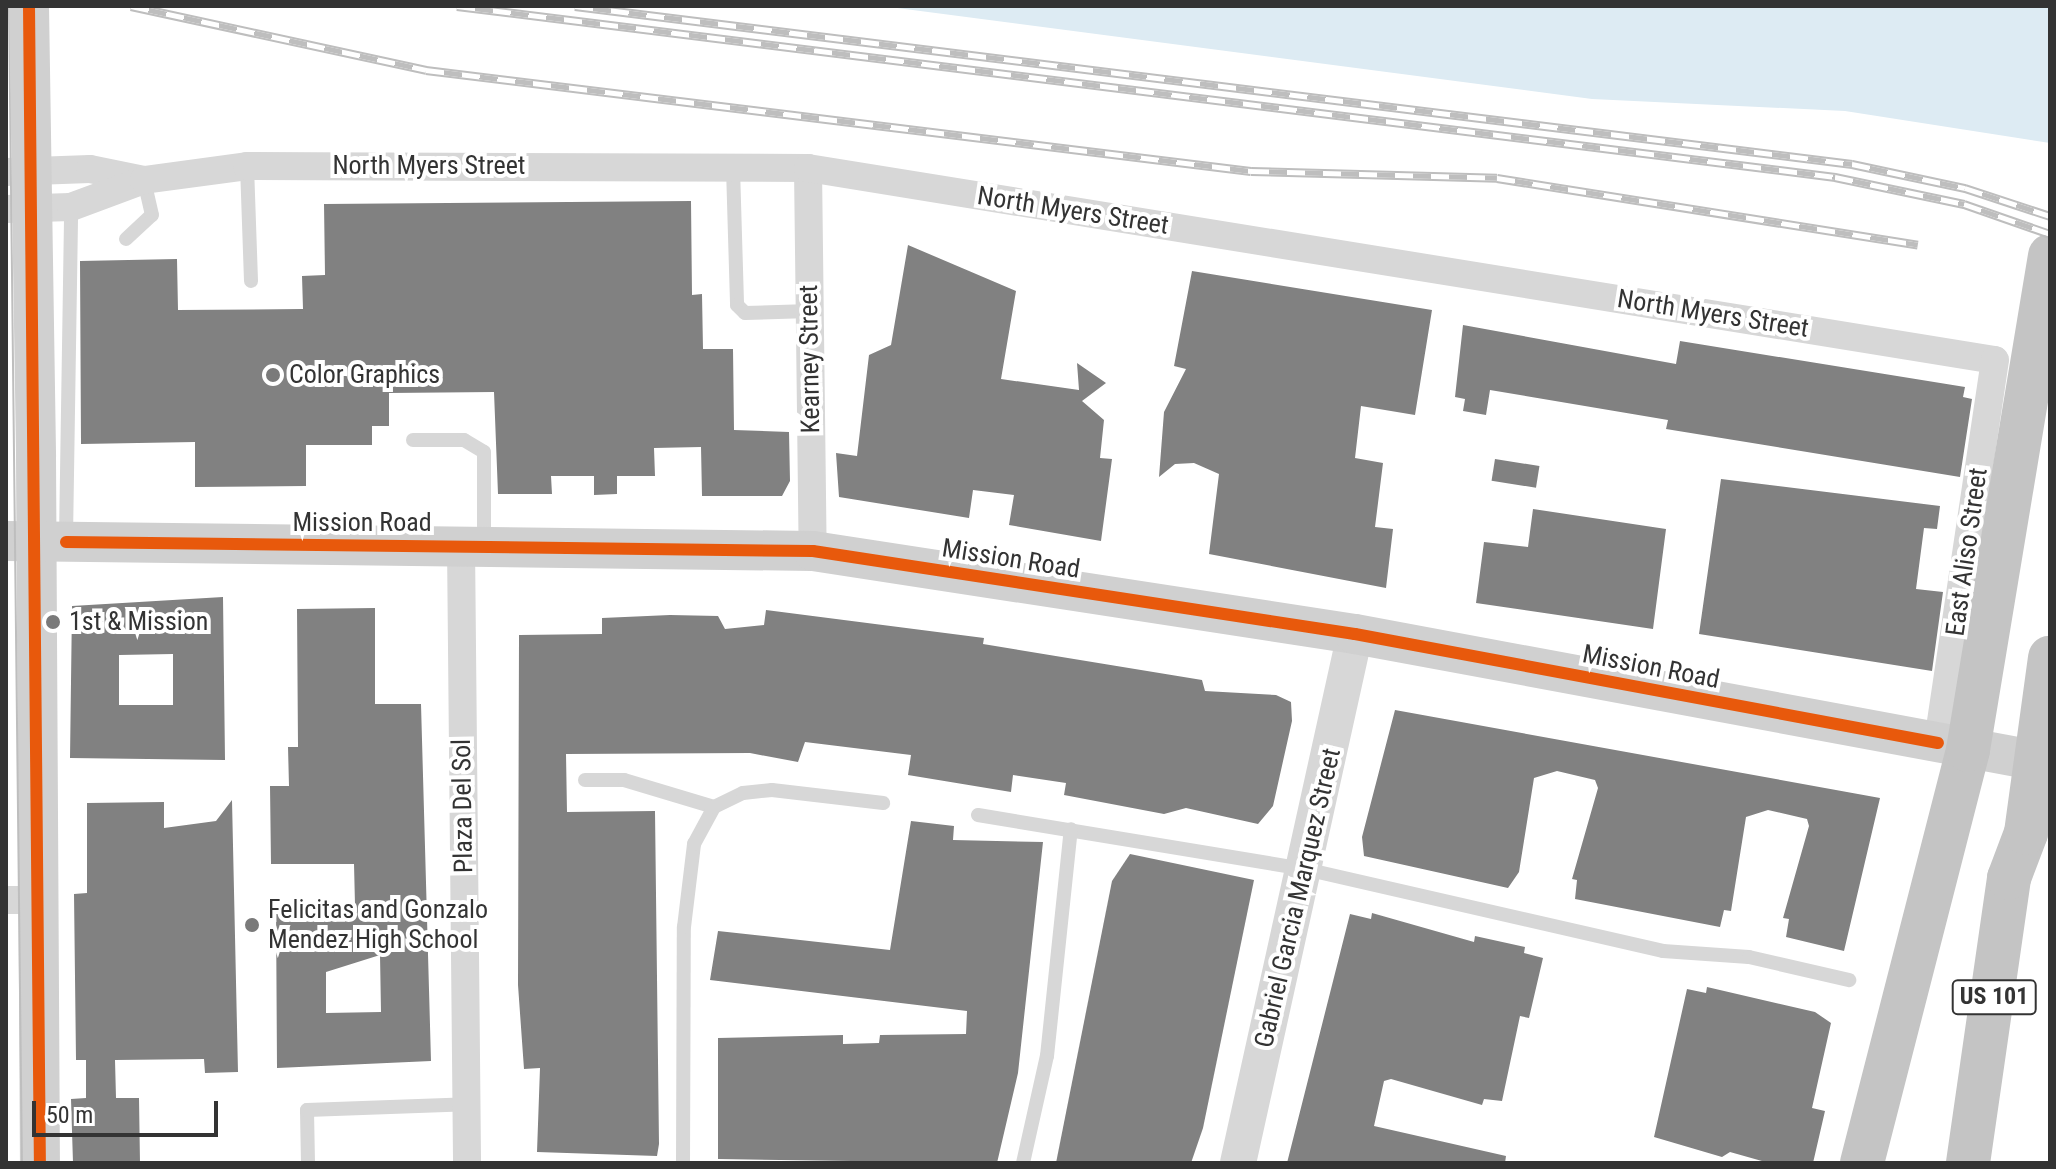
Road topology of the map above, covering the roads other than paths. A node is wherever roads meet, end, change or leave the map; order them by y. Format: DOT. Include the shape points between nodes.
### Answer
graph roads {
  1 [pos="29,6"];
  2 [pos="247,166"];
  3 [pos="733,168"];
  4 [pos="808,168"];
  5 [pos="6,172"];
  6 [pos="144,180"];
  7 [pos="71,207"];
  8 [pos="6,209"];
  9 [pos="126,239"];
  10 [pos="2049,262"];
  11 [pos="251,281"];
  12 [pos="810,311"];
  13 [pos="1995,360"];
  14 [pos="413,440"];
  15 [pos="36,541"];
  16 [pos="472,545"];
  17 [pos="813,551"];
  18 [pos="1355,634"];
  19 [pos="2050,658"];
  20 [pos="1953,746"];
  21 [pos="2050,763"];
  22 [pos="585,780"];
  23 [pos="883,803"];
  24 [pos="714,807"];
  25 [pos="978,815"];
  26 [pos="1071,829"];
  27 [pos="2026,833"];
  28 [pos="1305,869"];
  29 [pos="22,900"];
  30 [pos="1849,980"];
  31 [pos="1909,991"];
  32 [pos="467,1104"];
  33 [pos="40,1163"];
  34 [pos="308,1163"];
  35 [pos="467,1163"];
  36 [pos="683,1163"];
  37 [pos="1023,1163"];
  38 [pos="1238,1163"];
  39 [pos="1862,1163"];
  40 [pos="1875,1163"];
  41 [pos="1968,1163"];
  42 [pos="2001,1163"];
  1 -- 15 [label="main road, bridge"];
  2 -- 3 [label="street, North Myers Street"];
  2 -- 6 [label="street, North Myers Street"];
  2 -- 11 [label="lane"];
  3 -- 4 [label="street, North Myers Street"];
  3 -- 12 [label="lane" via="737,305 745,313"];
  4 -- 12 [label="street, Kearney Street"];
  4 -- 13 [label="street, North Myers Street"];
  5 -- 6 [label="street, North Myers Street" via="74,169"];
  6 -- 7 [label="street, North Myers Street"];
  6 -- 9 [label="lane" via="152,215"];
  7 -- 8 [label="street, North Myers Street"];
  7 -- 15 [label="lane"];
  10 -- 20 [label="highway" via="2007,550"];
  12 -- 17 [label="street, Kearney Street"];
  13 -- 20 [label="street, East Aliso Street"];
  14 -- 16 [label="lane" via="464,440 484,452"];
  15 -- 16 [label="main road, Mission Road"];
  15 -- 29 [label="main road"];
  16 -- 17 [label="main road, Mission Road"];
  16 -- 32 [label="street, Plaza Del Sol"];
  17 -- 18 [label="main road, Mission Road"];
  18 -- 20 [label="main road, Mission Road"];
  18 -- 28 [label="street, Gabriel Garcia Marquez Street"];
  19 -- 27 [label="highway, US 101, bridge"];
  20 -- 21 [label="main road, Mission Road"];
  20 -- 31 [label="highway"];
  22 -- 24 [label="lane" via="624,780"];
  23 -- 24 [label="lane" via="772,790 743,793"];
  24 -- 36 [label="lane" via="694,844 684,927"];
  25 -- 26 [label="lane"];
  26 -- 28 [label="lane"];
  26 -- 37 [label="lane" via="1047,1056"];
  27 -- 41 [label="highway, US 101" via="2009,878"];
  27 -- 42 [label="highway"];
  28 -- 30 [label="lane" via="1663,951 1749,957"];
  28 -- 38 [label="street, Gabriel Garcia Marquez Street"];
  29 -- 33 [label="main road"];
  31 -- 39 [label="highway"];
  31 -- 40 [label="highway"];
  32 -- 34 [label="lane" via="307,1110"];
  32 -- 35 [label="street, Plaza Del Sol"];
}
